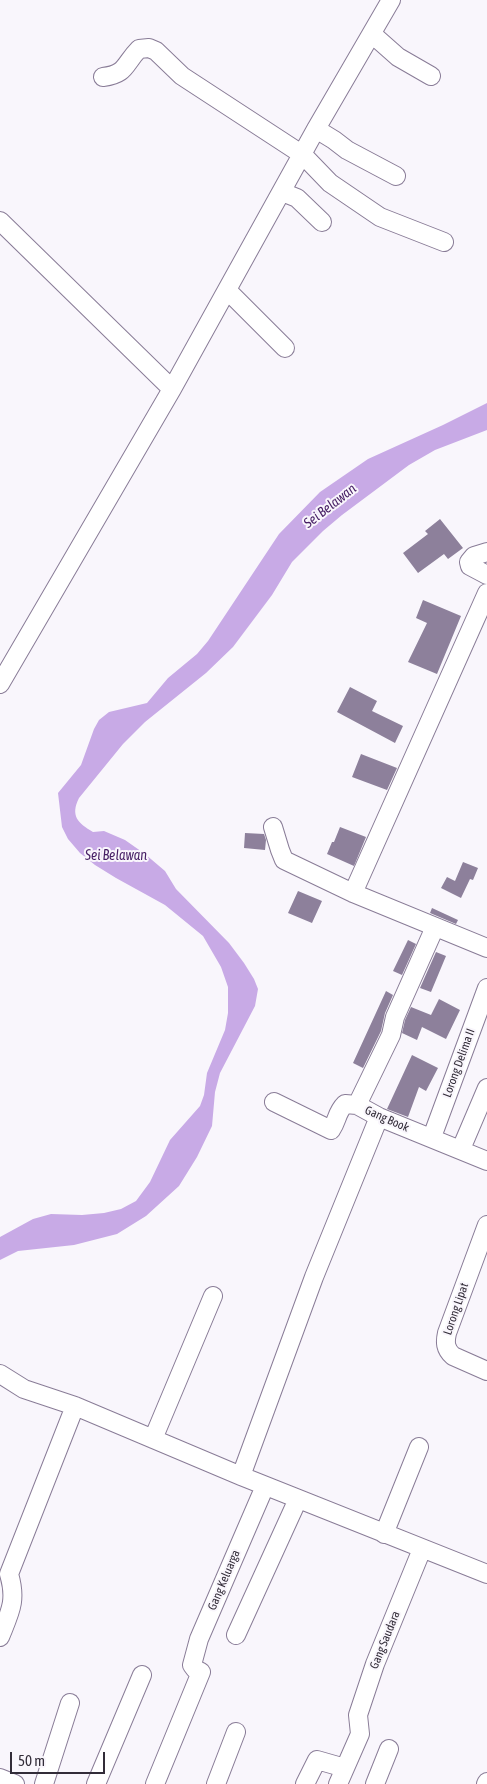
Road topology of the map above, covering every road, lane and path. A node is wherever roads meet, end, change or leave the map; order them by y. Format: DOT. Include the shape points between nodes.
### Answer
graph roads {
  1 [pos="391,0"];
  2 [pos="372,34"];
  3 [pos="431,76"];
  4 [pos="103,77"];
  5 [pos="316,130"];
  6 [pos="303,155"];
  7 [pos="396,176"];
  8 [pos="282,192"];
  9 [pos="0,220"];
  10 [pos="322,222"];
  11 [pos="444,242"];
  12 [pos="227,290"];
  13 [pos="286,348"];
  14 [pos="172,389"];
  15 [pos="487,552"];
  16 [pos="487,574"];
  17 [pos="487,593"];
  18 [pos="0,684"];
  19 [pos="273,827"];
  20 [pos="353,893"];
  21 [pos="435,927"];
  22 [pos="487,948"];
  23 [pos="487,988"];
  24 [pos="487,1088"];
  25 [pos="274,1102"];
  26 [pos="357,1105"];
  27 [pos="379,1117"];
  28 [pos="432,1137"];
  29 [pos="462,1149"];
  30 [pos="487,1160"];
  31 [pos="487,1225"];
  32 [pos="213,1296"];
  33 [pos="487,1371"];
  34 [pos="0,1374"];
  35 [pos="75,1406"];
  36 [pos="153,1439"];
  37 [pos="419,1447"];
  38 [pos="240,1476"];
  39 [pos="265,1486"];
  40 [pos="298,1499"];
  41 [pos="384,1534"];
  42 [pos="422,1549"];
  43 [pos="5,1574"];
  44 [pos="487,1574"];
  45 [pos="236,1635"];
  46 [pos="0,1637"];
  47 [pos="142,1675"];
  48 [pos="70,1703"];
  49 [pos="236,1732"];
  50 [pos="389,1749"];
  51 [pos="342,1776"];
  52 [pos="0,1778"];
  53 [pos="15,1784"];
  54 [pos="44,1784"];
  55 [pos="96,1784"];
  56 [pos="155,1784"];
  57 [pos="216,1784"];
  58 [pos="305,1784"];
  59 [pos="375,1784"];
  1 -- 2 [label="street"];
  2 -- 3 [label="street" via="398,57"];
  2 -- 5 [label="street"];
  4 -- 6 [label="street" via="122,72 138,49 149,48 182,76"];
  5 -- 6 [label="street"];
  5 -- 7 [label="street"];
  6 -- 8 [label="street"];
  6 -- 11 [label="street" via="330,183 380,217"];
  8 -- 10 [label="street" via="297,198"];
  8 -- 12 [label="street"];
  9 -- 14 [label="street"];
  12 -- 13 [label="street"];
  12 -- 14 [label="street"];
  14 -- 18 [label="street"];
  15 -- 16 [label="street" via="474,556 469,562 470,566"];
  17 -- 20 [label="street"];
  19 -- 20 [label="street" via="284,860"];
  20 -- 21 [label="street"];
  21 -- 22 [label="street"];
  21 -- 26 [label="street" via="395,1017 391,1035"];
  23 -- 28 [label="street, Lorong Delima II"];
  24 -- 29 [label="street"];
  25 -- 26 [label="street, Gang Book" via="331,1130 338,1110 345,1104"];
  26 -- 27 [label="street, Gang Book"];
  27 -- 28 [label="street, Gang Book"];
  27 -- 38 [label="street" via="314,1277"];
  28 -- 29 [label="street, Gang Book"];
  29 -- 30 [label="street, Gang Book"];
  31 -- 33 [label="street, Lorong Lipat" via="445,1343 452,1356"];
  32 -- 36 [label="street"];
  34 -- 35 [label="street" via="24,1389"];
  35 -- 36 [label="street"];
  35 -- 43 [label="street"];
  36 -- 38 [label="street"];
  37 -- 41 [label="street"];
  38 -- 39 [label="street"];
  39 -- 40 [label="street"];
  39 -- 56 [label="street, Gang Keluarga" via="200,1639 192,1665 201,1672"];
  40 -- 41 [label="street"];
  40 -- 45 [label="street"];
  41 -- 42 [label="street"];
  42 -- 44 [label="street"];
  42 -- 51 [label="street, Gang Saudara" via="375,1664 358,1715 360,1734"];
  43 -- 46 [label="street" via="14,1589 11,1610"];
  47 -- 55 [label="street"];
  48 -- 54 [label="street"];
  49 -- 57 [label="street"];
  50 -- 59 [label="street"];
  51 -- 58 [label="street" via="317,1760"];
  52 -- 53 [label="street"];
}
